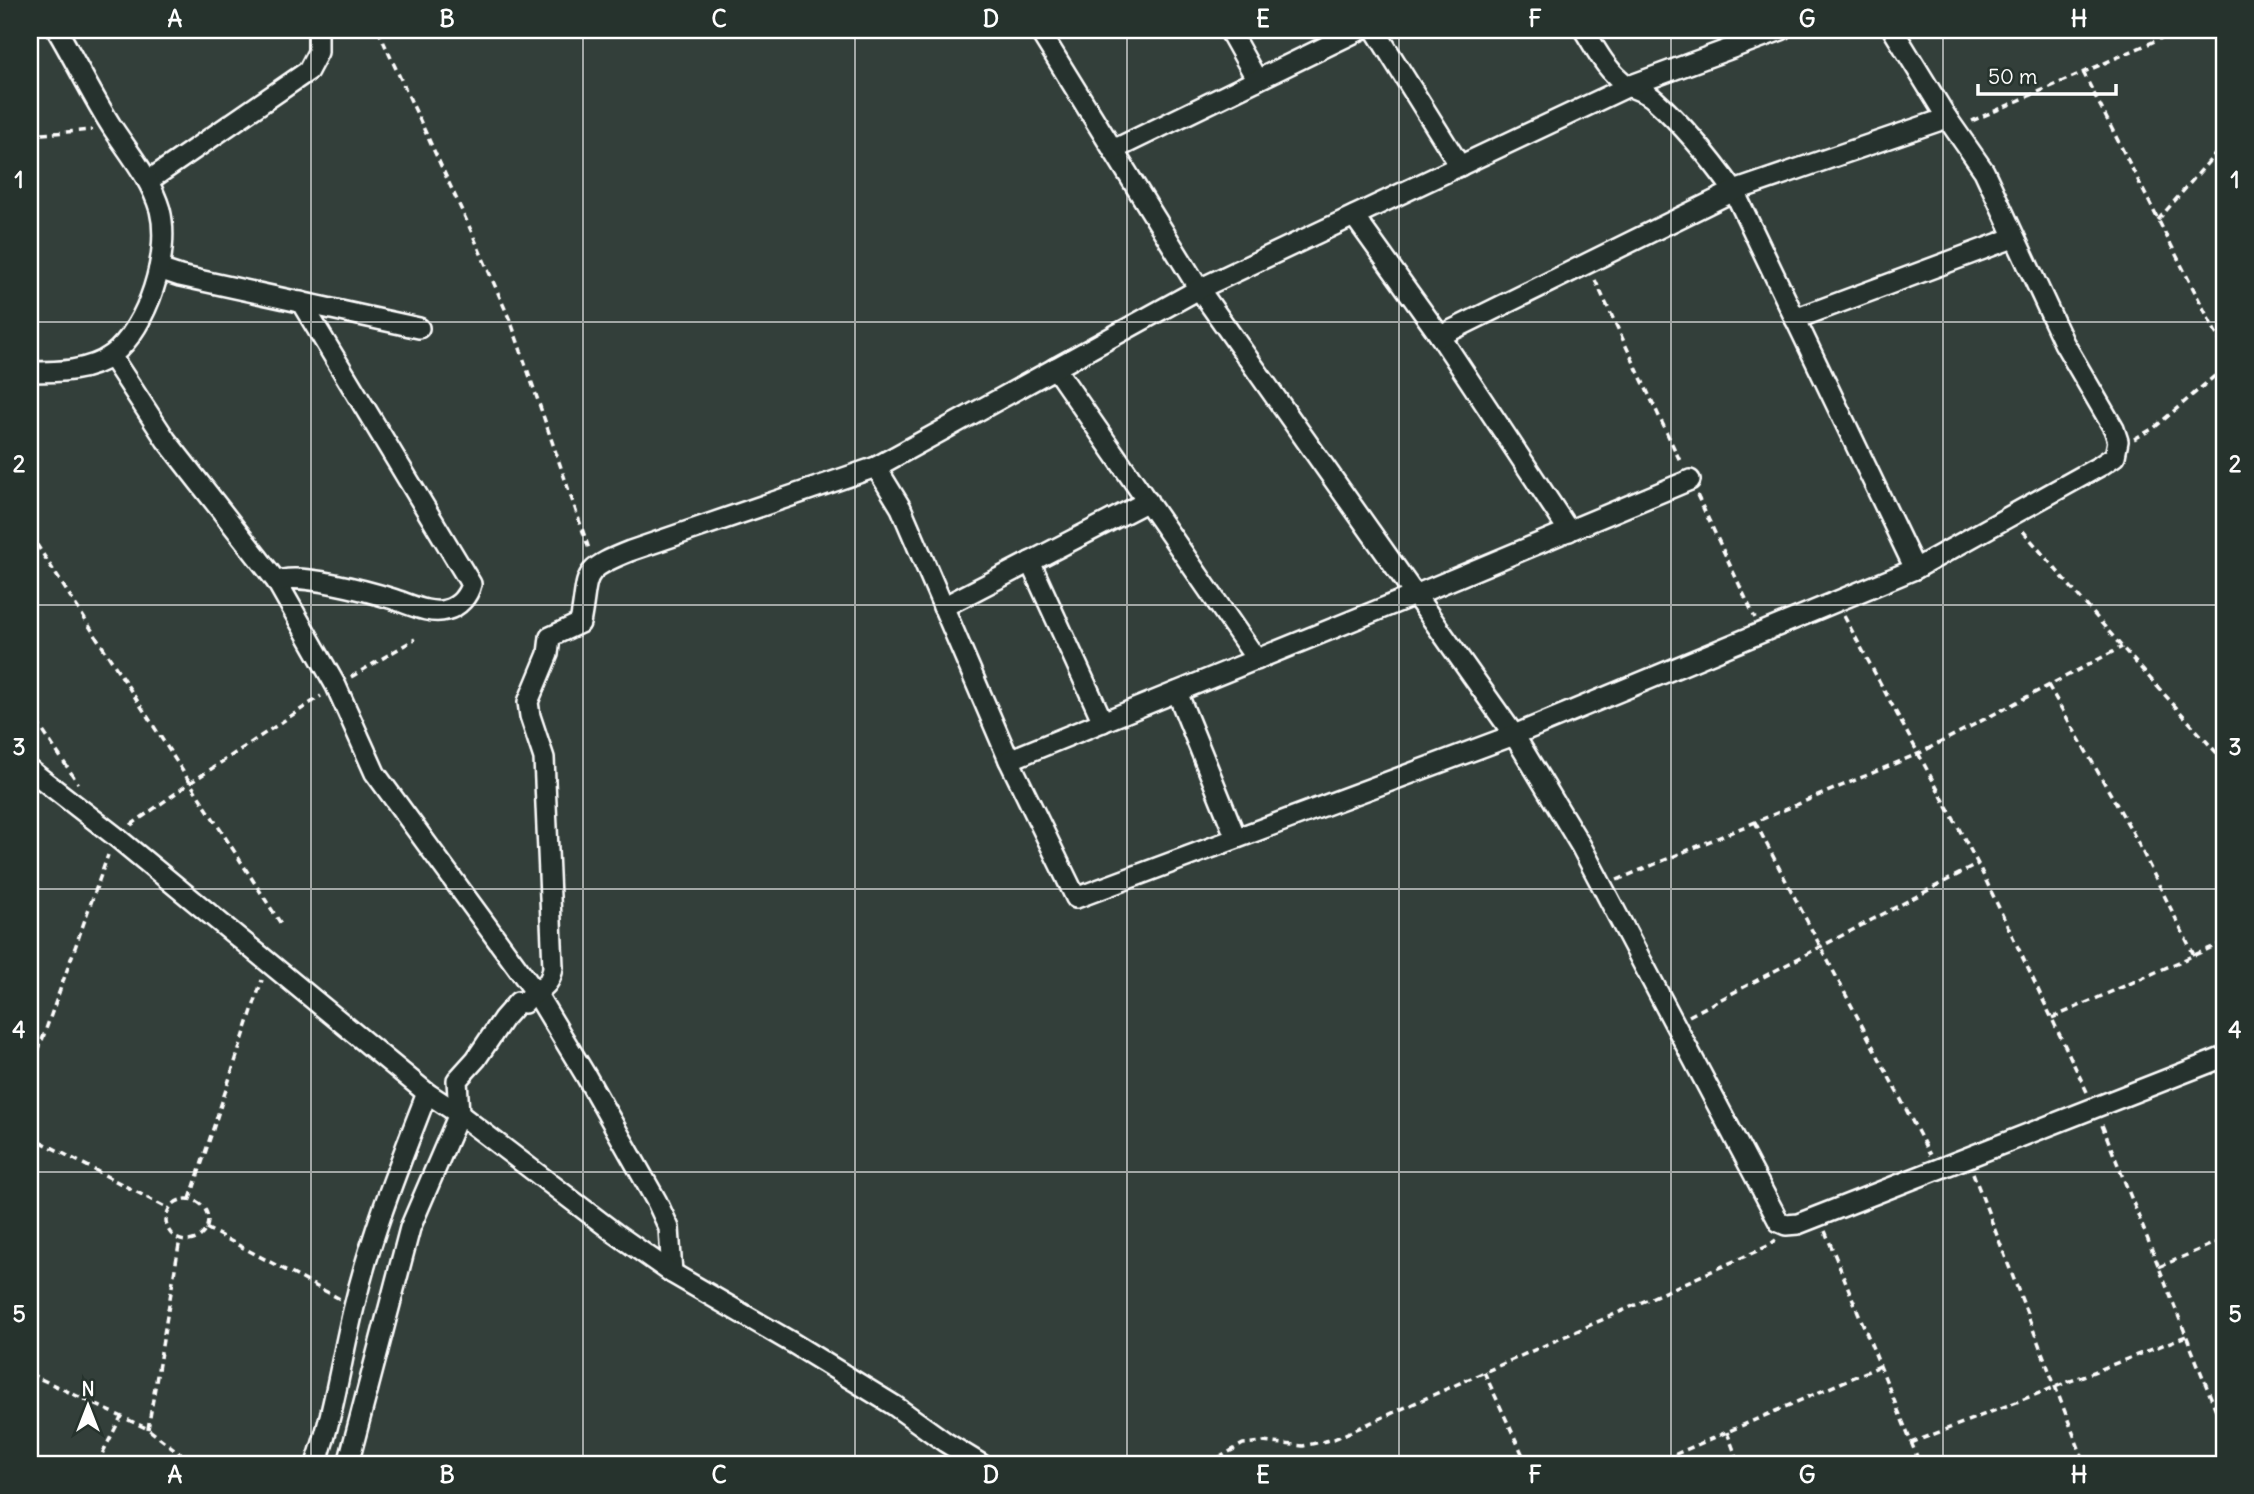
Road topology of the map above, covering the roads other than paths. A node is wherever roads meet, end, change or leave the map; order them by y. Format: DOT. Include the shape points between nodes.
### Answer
graph roads {
  1 [pos="57,30"];
  2 [pos="318,30"];
  3 [pos="1039,30"];
  4 [pos="1229,30"];
  5 [pos="1360,30"];
  6 [pos="1375,30"];
  7 [pos="1584,30"];
  8 [pos="1781,30"];
  9 [pos="1893,30"];
  10 [pos="1257,80"];
  11 [pos="1629,86"];
  12 [pos="1951,124"];
  13 [pos="1113,150"];
  14 [pos="1460,166"];
  15 [pos="148,181"];
  16 [pos="1734,191"];
  17 [pos="1354,216"];
  18 [pos="2013,238"];
  19 [pos="159,269"];
  20 [pos="1199,289"];
  21 [pos="301,302"];
  22 [pos="1795,319"];
  23 [pos="419,328"];
  24 [pos="1440,336"];
  25 [pos="111,356"];
  26 [pos="1055,368"];
  27 [pos="30,372"];
  28 [pos="876,467"];
  29 [pos="1689,480"];
  30 [pos="1147,501"];
  31 [pos="1569,531"];
  32 [pos="1030,562"];
  33 [pos="1915,569"];
  34 [pos="277,582"];
  35 [pos="1415,595"];
  36 [pos="943,607"];
  37 [pos="1257,660"];
  38 [pos="1177,692"];
  39 [pos="1103,722"];
  40 [pos="1514,735"];
  41 [pos="1009,760"];
  42 [pos="30,770"];
  43 [pos="1236,838"];
  44 [pos="536,993"];
  45 [pos="2224,1057"];
  46 [pos="427,1093"];
  47 [pos="459,1114"];
  48 [pos="672,1273"];
  49 [pos="316,1464"];
  50 [pos="348,1464"];
  51 [pos="981,1464"];
  1 -- 15 [label="street"];
  2 -- 15 [label="street" via="318,52 308,71"];
  3 -- 13 [label="street"];
  4 -- 10 [label="street"];
  5 -- 10 [label="street"];
  6 -- 14 [label="street"];
  7 -- 11 [label="street" via="1611,73"];
  8 -- 11 [label="street"];
  9 -- 12 [label="street"];
  10 -- 13 [label="street"];
  11 -- 14 [label="street"];
  11 -- 16 [label="street" via="1646,91 1659,103"];
  12 -- 16 [label="street"];
  12 -- 18 [label="street" via="1984,171"];
  13 -- 20 [label="street"];
  14 -- 17 [label="street"];
  15 -- 19 [label="street" via="160,210"];
  16 -- 22 [label="street"];
  16 -- 24 [label="street"];
  17 -- 20 [label="street"];
  17 -- 24 [label="street"];
  18 -- 22 [label="street"];
  18 -- 33 [label="street" via="2064,343 2114,429 2118,441 2115,456"];
  19 -- 21 [label="street"];
  19 -- 25 [label="street" via="132,334"];
  20 -- 26 [label="street"];
  20 -- 35 [label="street"];
  21 -- 23 [label="street"];
  21 -- 34 [label="street" via="471,584 459,604 445,611 316,581 284,578"];
  22 -- 33 [label="street"];
  24 -- 31 [label="street"];
  25 -- 27 [label="street" via="82,368"];
  25 -- 34 [label="street" via="166,440"];
  26 -- 28 [label="street"];
  26 -- 30 [label="street"];
  28 -- 36 [label="street" via="901,508"];
  28 -- 44 [label="street" via="595,566 586,580 580,623 551,637 528,702 544,758 552,967 551,978"];
  29 -- 31 [label="street"];
  30 -- 32 [label="street"];
  30 -- 37 [label="street"];
  31 -- 35 [label="street"];
  32 -- 36 [label="street"];
  32 -- 39 [label="street"];
  33 -- 40 [label="street"];
  34 -- 44 [label="street" via="335,686 375,772"];
  35 -- 37 [label="street"];
  35 -- 40 [label="street"];
  36 -- 41 [label="street"];
  37 -- 38 [label="street"];
  38 -- 39 [label="street"];
  38 -- 43 [label="street"];
  39 -- 41 [label="street"];
  40 -- 43 [label="street"];
  40 -- 45 [label="street" via="1581,846 1779,1222 1785,1225 1819,1216"];
  41 -- 43 [label="street" via="1076,898"];
  42 -- 46 [label="street"];
  44 -- 47 [label="street" via="508,1013 457,1080"];
  44 -- 48 [label="street" via="657,1202 669,1228"];
  46 -- 47 [label="street"];
  46 -- 49 [label="street" via="384,1207 354,1306"];
  47 -- 48 [label="street"];
  47 -- 50 [label="street" via="410,1228"];
  48 -- 51 [label="street" via="895,1406"];
}
